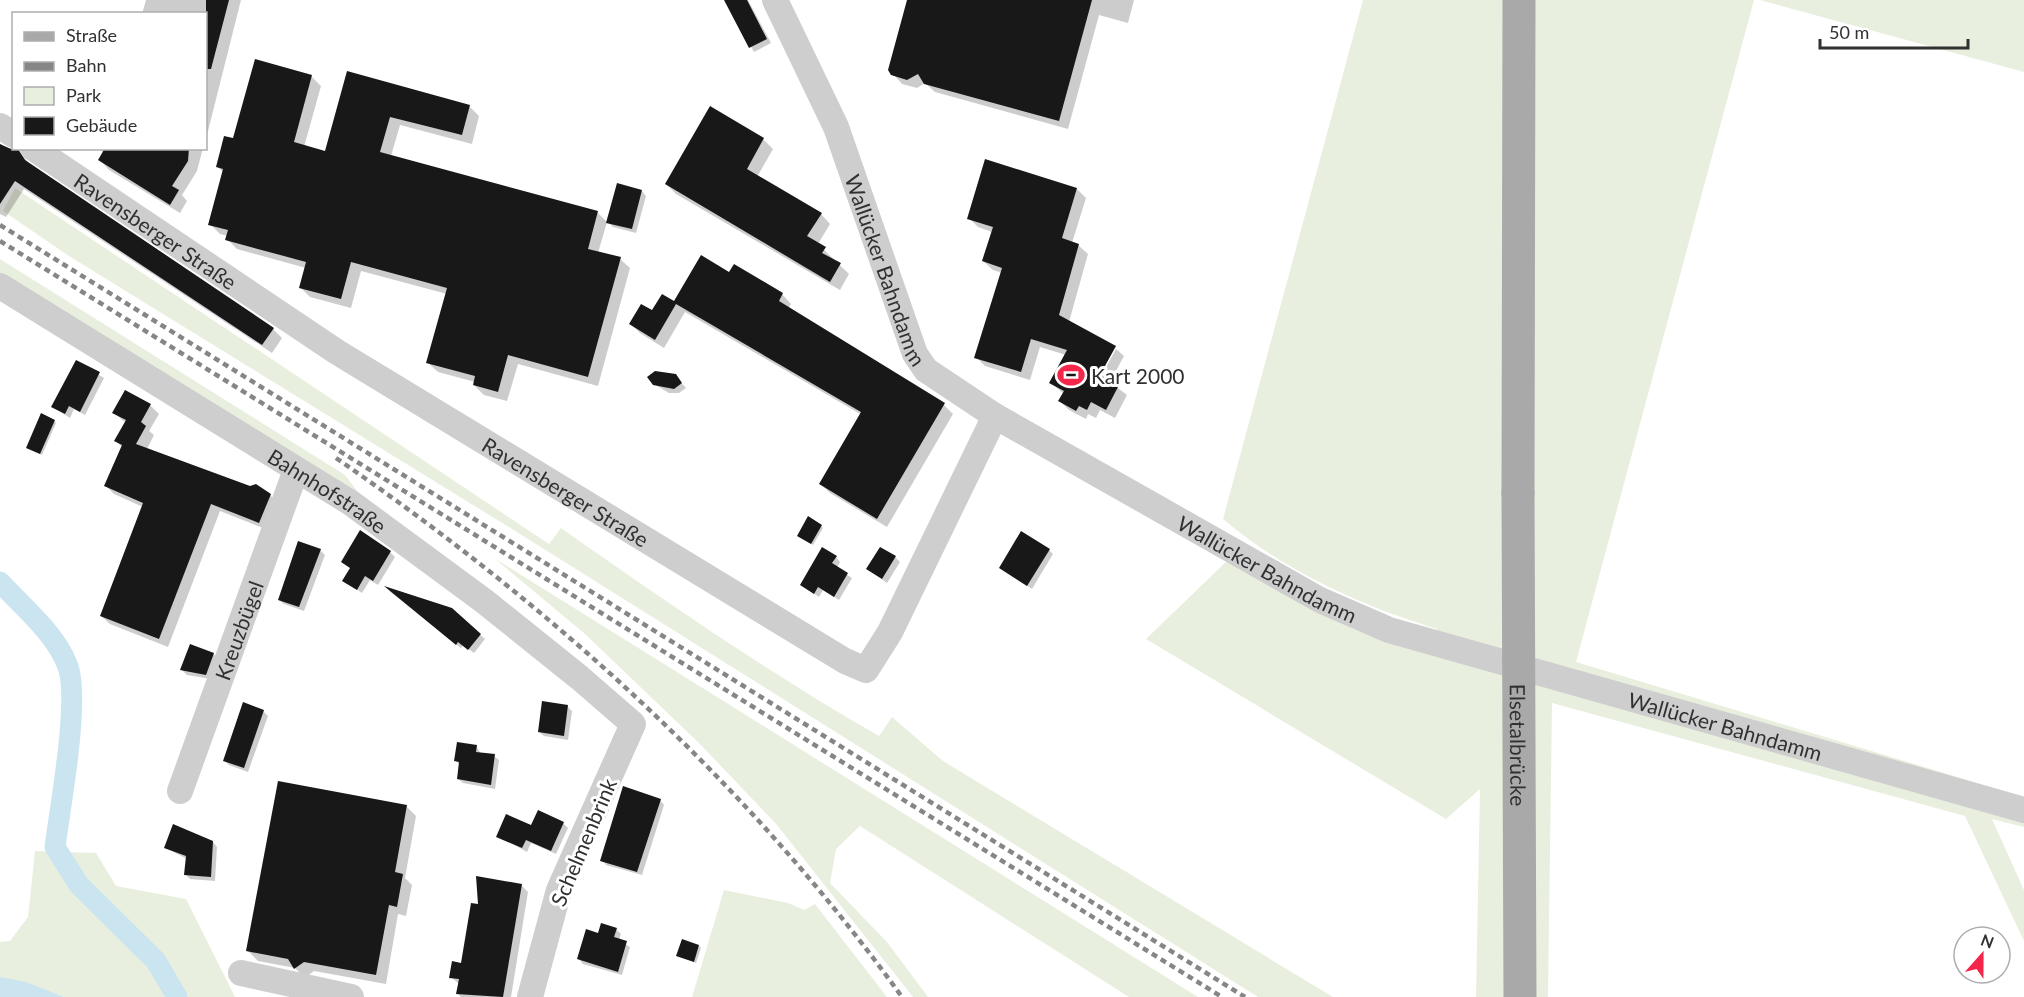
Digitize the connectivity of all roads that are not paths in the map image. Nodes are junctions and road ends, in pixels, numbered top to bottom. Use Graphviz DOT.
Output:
graph roads {
  1 [pos="775,0"];
  2 [pos="1519,0"];
  3 [pos="36,150"];
  4 [pos="0,286"];
  5 [pos="995,416"];
  6 [pos="296,470"];
  7 [pos="633,724"];
  8 [pos="180,791"];
  9 [pos="2024,810"];
  10 [pos="241,973"];
  11 [pos="351,997"];
  12 [pos="530,997"];
  13 [pos="1520,997"];
  1 -- 5 [label="street, Wallücker Bahndamm"];
  2 -- 13 [label="main road, Elsetalbrücke, bridge"];
  3 -- 5 [label="street, Ravensberger Straße"];
  4 -- 6 [label="street, Bahnhofstraße"];
  5 -- 9 [label="street, Wallücker Bahndamm"];
  6 -- 7 [label="street, Bahnhofstraße"];
  6 -- 8 [label="street, Kreuzbügel"];
  7 -- 12 [label="street, Schelmenbrink"];
  10 -- 11 [label="street"];
}
